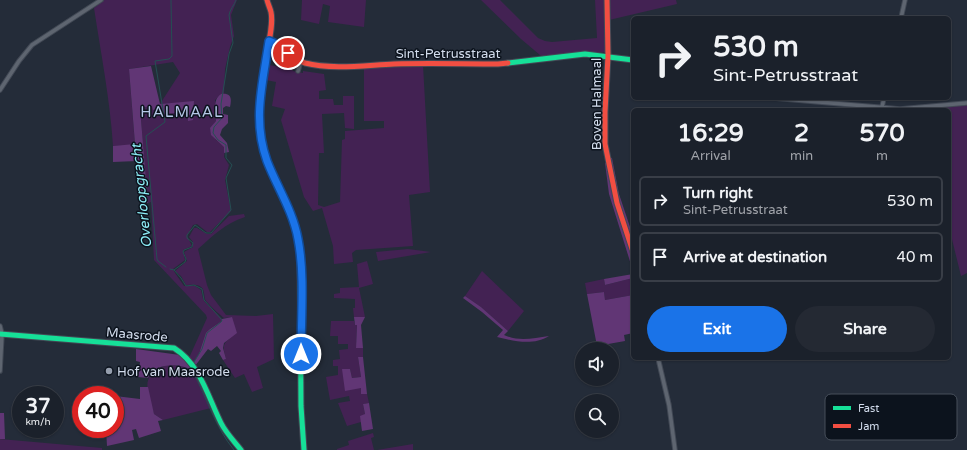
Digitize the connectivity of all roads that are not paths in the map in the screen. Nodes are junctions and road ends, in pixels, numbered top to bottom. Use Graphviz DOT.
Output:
graph roads {
  1 [pos="101,0"];
  2 [pos="267,0"];
  3 [pos="607,0"];
  4 [pos="905,0"];
  5 [pos="901,16"];
  6 [pos="269,41"];
  7 [pos="608,56"];
  8 [pos="631,60"];
  9 [pos="301,61"];
  10 [pos="298,71"];
  11 [pos="0,90"];
  12 [pos="797,100"];
  13 [pos="884,100"];
  14 [pos="967,103"];
  15 [pos="882,107"];
  16 [pos="891,108"];
  17 [pos="911,108"];
  18 [pos="631,246"];
  19 [pos="0,326"];
  20 [pos="1,334"];
  21 [pos="658,360"];
  22 [pos="0,371"];
  23 [pos="241,450"];
  24 [pos="304,450"];
  25 [pos="675,450"];
  1 -- 11 [label="street"];
  2 -- 6 [label="street"];
  3 -- 7 [label="street, Boven Halmaal"];
  4 -- 5 [label="street"];
  6 -- 9 [label="street, Sint-Petrusstraat"];
  6 -- 24 [label="street"];
  7 -- 8 [label="street, Sint-Petrusstraat"];
  7 -- 9 [label="street, Sint-Petrusstraat"];
  7 -- 18 [label="street, Boven Halmaal"];
  9 -- 10 [label="street"];
  12 -- 15 [label="street"];
  13 -- 15 [label="street"];
  14 -- 17 [label="street"];
  15 -- 16 [label="street"];
  19 -- 20 [label="street"];
  20 -- 22 [label="street"];
  20 -- 23 [label="street, Maasrode"];
  21 -- 25 [label="street"];
}
